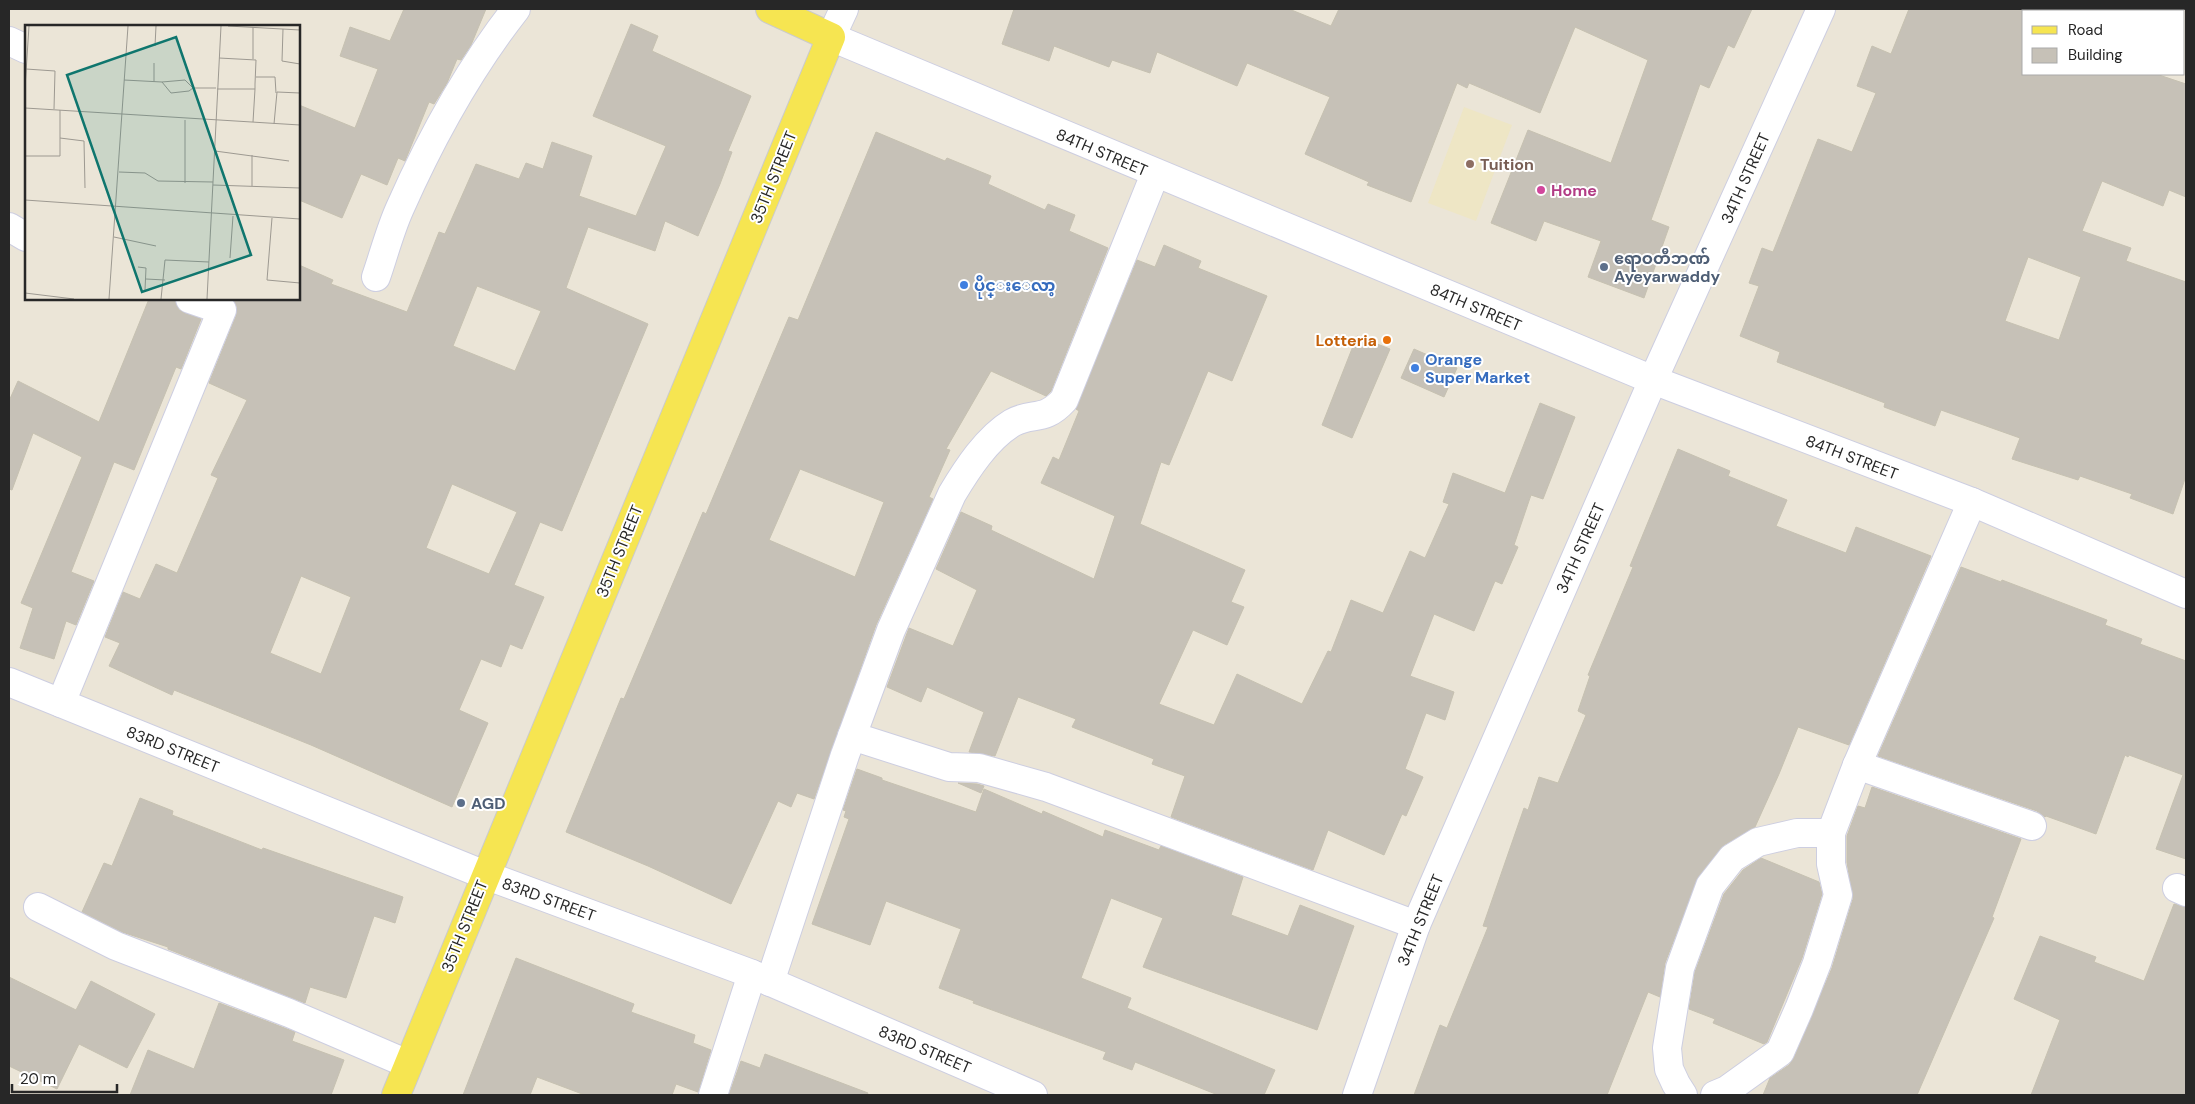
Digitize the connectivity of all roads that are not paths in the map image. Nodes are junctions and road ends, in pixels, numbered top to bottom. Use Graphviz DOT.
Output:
graph roads {
  1 [pos="516,9"];
  2 [pos="770,9"];
  3 [pos="844,9"];
  4 [pos="1821,9"];
  5 [pos="831,37"];
  6 [pos="9,41"];
  7 [pos="25,48"];
  8 [pos="1156,174"];
  9 [pos="9,227"];
  10 [pos="25,236"];
  11 [pos="376,277"];
  12 [pos="193,300"];
  13 [pos="1653,380"];
  14 [pos="1972,502"];
  15 [pos="2186,594"];
  16 [pos="9,682"];
  17 [pos="61,703"];
  18 [pos="852,736"];
  19 [pos="1857,765"];
  20 [pos="2032,826"];
  21 [pos="1831,833"];
  22 [pos="485,875"];
  23 [pos="38,907"];
  24 [pos="1416,925"];
  25 [pos="761,978"];
  26 [pos="408,1064"];
  27 [pos="396,1095"];
  28 [pos="713,1095"];
  29 [pos="1033,1095"];
  30 [pos="1357,1095"];
  31 [pos="1684,1095"];
  32 [pos="1715,1095"];
  1 -- 11 [label="street"];
  2 -- 5 [label="main road, 84TH STREET"];
  3 -- 5 [label="street, 35TH STREET"];
  4 -- 13 [label="street, 34TH STREET"];
  5 -- 8 [label="street, 84TH STREET"];
  5 -- 22 [label="main road, 35TH STREET"];
  6 -- 7 [label="street"];
  8 -- 13 [label="street, 84TH STREET"];
  8 -- 18 [label="street"];
  9 -- 10 [label="street"];
  12 -- 17 [label="street"];
  13 -- 14 [label="street, 84TH STREET"];
  13 -- 24 [label="street, 34TH STREET"];
  14 -- 15 [label="street, 84TH STREET"];
  14 -- 19 [label="street"];
  16 -- 17 [label="street, 83RD STREET"];
  17 -- 22 [label="street, 83RD STREET"];
  18 -- 24 [label="street"];
  18 -- 25 [label="street"];
  19 -- 20 [label="street"];
  19 -- 21 [label="street"];
  21 -- 31 [label="street"];
  21 -- 32 [label="street"];
  22 -- 25 [label="street, 83RD STREET"];
  22 -- 26 [label="main road, 35TH STREET"];
  23 -- 26 [label="street"];
  24 -- 30 [label="street, 34TH STREET"];
  25 -- 28 [label="street"];
  25 -- 29 [label="street, 83RD STREET"];
  26 -- 27 [label="main road, 35TH STREET"];
}
